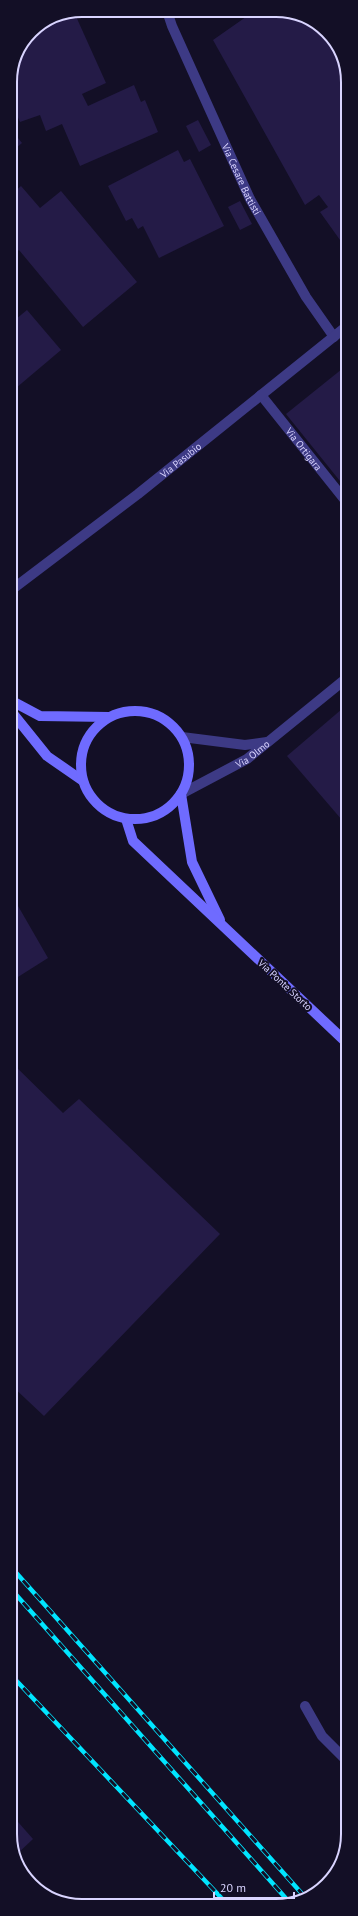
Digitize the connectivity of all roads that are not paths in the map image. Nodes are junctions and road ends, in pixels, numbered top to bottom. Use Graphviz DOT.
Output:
graph roads {
  1 [pos="169,17"];
  2 [pos="341,332"];
  3 [pos="334,337"];
  4 [pos="260,395"];
  5 [pos="341,495"];
  6 [pos="17,586"];
  7 [pos="341,683"];
  8 [pos="17,704"];
  9 [pos="109,717"];
  10 [pos="17,719"];
  11 [pos="182,737"];
  12 [pos="267,742"];
  13 [pos="83,781"];
  14 [pos="181,794"];
  15 [pos="126,819"];
  16 [pos="223,926"];
  17 [pos="341,1037"];
  18 [pos="305,1706"];
  19 [pos="341,1755"];
  1 -- 3 [label="street, Via Cesare Battisti"];
  2 -- 3 [label="street, Via Pasubio"];
  3 -- 4 [label="street, Via Pasubio"];
  4 -- 5 [label="street, Via Ortigara"];
  4 -- 6 [label="street, Via Pasubio"];
  7 -- 12 [label="street"];
  8 -- 9 [label="main road, Via Ponte Storto"];
  9 -- 11 [label="main road, Via Ponte Storto"];
  9 -- 13 [label="main road, Via Ponte Storto"];
  10 -- 13 [label="main road, Via Ponte Storto"];
  11 -- 12 [label="street, Via Olmo"];
  11 -- 14 [label="main road, Via Ponte Storto"];
  12 -- 14 [label="street, Via Olmo"];
  13 -- 15 [label="main road, Via Ponte Storto"];
  14 -- 15 [label="main road, Via Ponte Storto"];
  14 -- 16 [label="main road, Via Ponte Storto"];
  15 -- 16 [label="main road, Via Ponte Storto"];
  16 -- 17 [label="main road, Via Ponte Storto"];
  18 -- 19 [label="street"];
}
